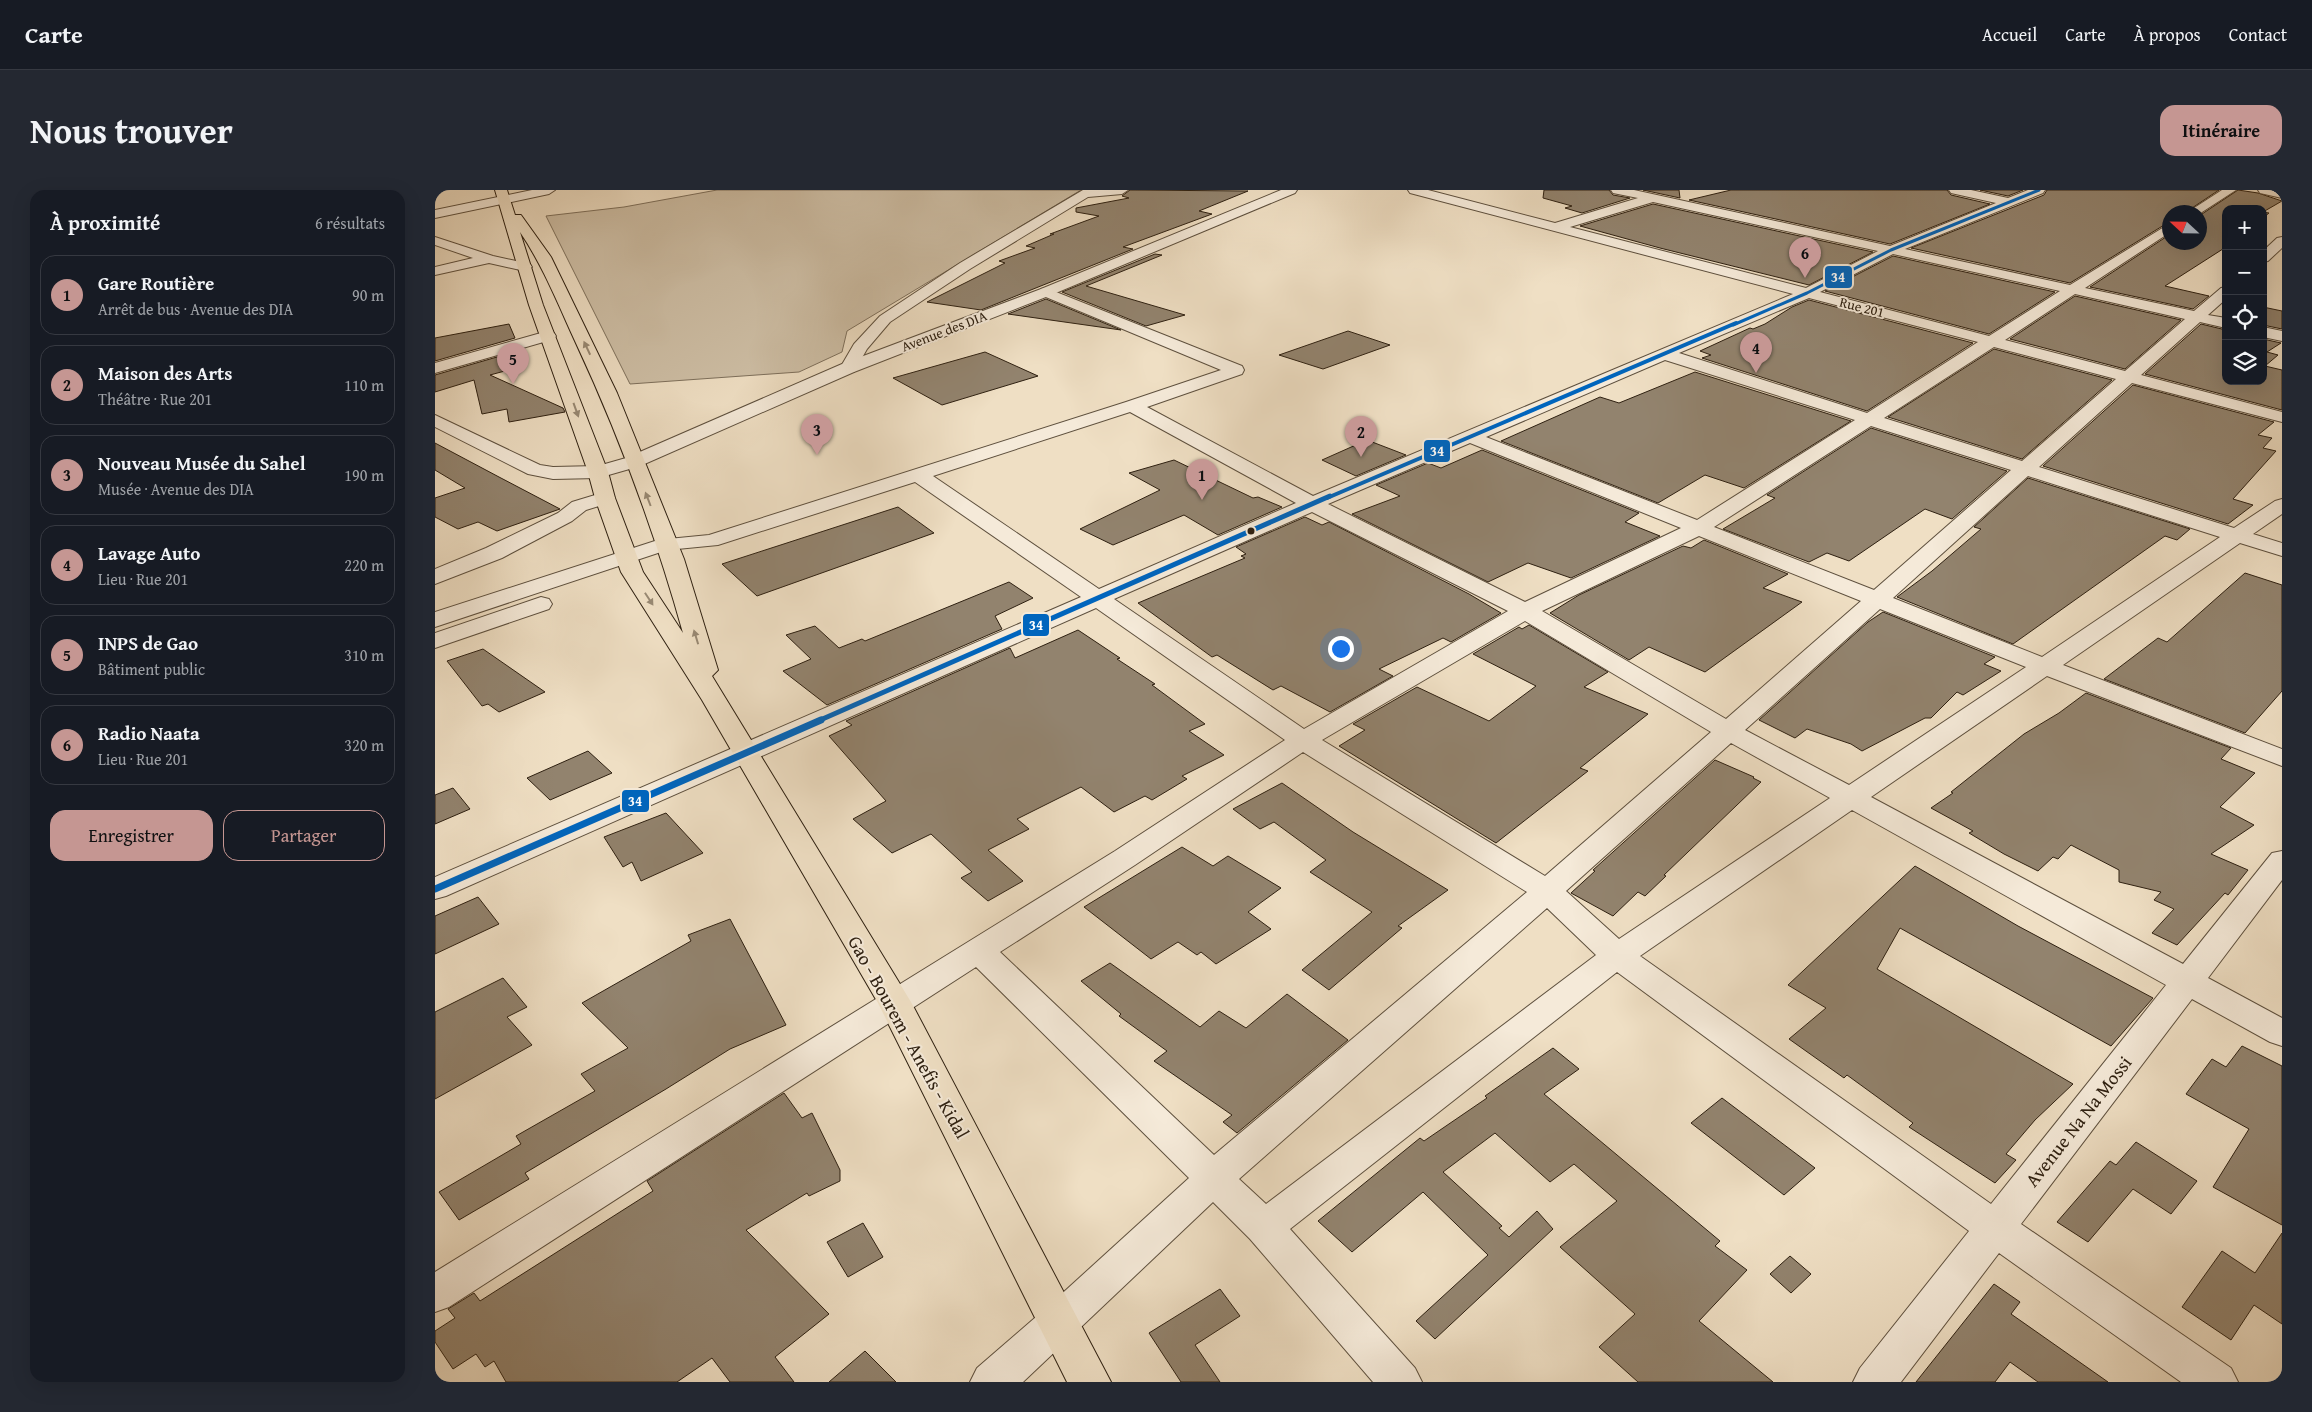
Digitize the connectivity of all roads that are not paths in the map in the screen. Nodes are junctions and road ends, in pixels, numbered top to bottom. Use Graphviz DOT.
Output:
graph roads {
  1 [pos="549,190"];
  2 [pos="1122,190"];
  3 [pos="1291,190"];
  4 [pos="1416,190"];
  5 [pos="1617,190"];
  6 [pos="1955,190"];
  7 [pos="2039,190"];
  8 [pos="2230,190"];
  9 [pos="2264,190"];
  10 [pos="1089,192"];
  11 [pos="1685,192"];
  12 [pos="2282,194"];
  13 [pos="502,195"];
  14 [pos="1653,198"];
  15 [pos="2009,202"];
  16 [pos="2206,205"];
  17 [pos="435,214"];
  18 [pos="1555,227"];
  19 [pos="2162,232"];
  20 [pos="435,241"];
  21 [pos="2281,244"];
  22 [pos="1891,250"];
  23 [pos="2267,255"];
  24 [pos="489,259"];
  25 [pos="525,267"];
  26 [pos="435,271"];
  27 [pos="2072,290"];
  28 [pos="1046,292"];
  29 [pos="1807,294"];
  30 [pos="2222,294"];
  31 [pos="2196,317"];
  32 [pos="2222,323"];
  33 [pos="2267,333"];
  34 [pos="2282,336"];
  35 [pos="1993,340"];
  36 [pos="550,342"];
  37 [pos="1664,354"];
  38 [pos="435,368"];
  39 [pos="848,368"];
  40 [pos="2130,376"];
  41 [pos="1132,406"];
  42 [pos="2282,416"];
  43 [pos="1870,419"];
  44 [pos="435,420"];
  45 [pos="1470,437"];
  46 [pos="633,462"];
  47 [pos="2026,468"];
  48 [pos="599,472"];
  49 [pos="918,475"];
  50 [pos="605,498"];
  51 [pos="1312,504"];
  52 [pos="2282,505"];
  53 [pos="1699,527"];
  54 [pos="2237,536"];
  55 [pos="2282,550"];
  56 [pos="669,552"];
  57 [pos="628,564"];
  58 [pos="435,577"];
  59 [pos="1100,598"];
  60 [pos="1878,598"];
  61 [pos="1525,611"];
  62 [pos="435,620"];
  63 [pos="435,641"];
  64 [pos="2044,666"];
  65 [pos="715,700"];
  66 [pos="1728,731"];
  67 [pos="1303,740"];
  68 [pos="746,754"];
  69 [pos="2282,758"];
  70 [pos="1852,797"];
  71 [pos="2282,860"];
  72 [pos="435,889"];
  73 [pos="1547,891"];
  74 [pos="978,950"];
  75 [pos="1617,956"];
  76 [pos="2187,982"];
  77 [pos="894,1002"];
  78 [pos="2282,1033"];
  79 [pos="1215,1177"];
  80 [pos="1264,1227"];
  81 [pos="1995,1228"];
  82 [pos="435,1294"];
  83 [pos="1059,1322"];
  84 [pos="992,1382"];
  85 [pos="1089,1382"];
  86 [pos="1400,1382"];
  87 [pos="1875,1382"];
  88 [pos="2216,1382"];
  1 -- 13 [label="street"];
  2 -- 10 [label="street"];
  3 -- 28 [label="street, Avenue des DIA"];
  4 -- 18 [label="street, Rue 201"];
  5 -- 14 [label="street"];
  6 -- 15 [label="street"];
  7 -- 15 [label="street"];
  8 -- 16 [label="street"];
  9 -- 12 [label="street"];
  10 -- 39 [label="street"];
  11 -- 14 [label="street"];
  13 -- 17 [label="street"];
  13 -- 25 [label="main road"];
  46 -- 13 [label="main road, one-way"];
  14 -- 18 [label="street"];
  14 -- 22 [label="street"];
  15 -- 22 [label="street"];
  18 -- 29 [label="street, Rue 201"];
  19 -- 27 [label="street"];
  20 -- 24 [label="street"];
  21 -- 23 [label="street"];
  22 -- 27 [label="street"];
  22 -- 29 [label="street"];
  24 -- 25 [label="street"];
  24 -- 26 [label="street"];
  25 -- 36 [label="main road"];
  27 -- 31 [label="street"];
  27 -- 35 [label="street"];
  28 -- 39 [label="street, Avenue des DIA"];
  28 -- 41 [label="street"];
  29 -- 35 [label="street, Rue 201"];
  29 -- 37 [label="street"];
  30 -- 31 [label="street"];
  31 -- 32 [label="street"];
  31 -- 40 [label="street"];
  33 -- 34 [label="street"];
  35 -- 40 [label="street, Rue 201"];
  35 -- 43 [label="street"];
  36 -- 38 [label="street"];
  36 -- 48 [label="main road, one-way"];
  37 -- 43 [label="street"];
  37 -- 45 [label="street"];
  39 -- 46 [label="street, Avenue des DIA"];
  40 -- 42 [label="street, Rue 201"];
  40 -- 47 [label="street"];
  41 -- 49 [label="street"];
  41 -- 51 [label="street"];
  43 -- 47 [label="street"];
  43 -- 53 [label="street"];
  44 -- 48 [label="street, Avenue des DIA"];
  45 -- 51 [label="street"];
  45 -- 53 [label="street"];
  46 -- 48 [label="street, Avenue des DIA"];
  56 -- 46 [label="main road, one-way"];
  47 -- 54 [label="street"];
  47 -- 60 [label="street"];
  48 -- 50 [label="main road"];
  49 -- 56 [label="street"];
  49 -- 59 [label="street"];
  50 -- 57 [label="main road"];
  50 -- 58 [label="street"];
  51 -- 59 [label="street"];
  51 -- 61 [label="street"];
  52 -- 54 [label="street"];
  53 -- 60 [label="street"];
  53 -- 61 [label="street"];
  54 -- 55 [label="street"];
  54 -- 64 [label="street"];
  56 -- 57 [label="street"];
  65 -- 56 [label="main road, one-way"];
  57 -- 62 [label="street"];
  57 -- 63 [label="street"];
  57 -- 65 [label="main road, one-way"];
  59 -- 67 [label="street"];
  59 -- 68 [label="street"];
  60 -- 64 [label="street"];
  60 -- 66 [label="street"];
  61 -- 66 [label="street"];
  61 -- 67 [label="street"];
  64 -- 69 [label="street"];
  64 -- 70 [label="street"];
  65 -- 68 [label="main road, Gao - Bourem - Anefis - Kidal"];
  66 -- 70 [label="street"];
  66 -- 73 [label="street"];
  67 -- 73 [label="street"];
  67 -- 74 [label="street"];
  68 -- 72 [label="street"];
  68 -- 77 [label="main road, Gao - Bourem - Anefis - Kidal"];
  70 -- 75 [label="street"];
  70 -- 76 [label="street"];
  71 -- 76 [label="street, Avenue Na Na Mossi"];
  73 -- 75 [label="street"];
  73 -- 79 [label="street"];
  74 -- 77 [label="street"];
  74 -- 79 [label="street"];
  75 -- 80 [label="street"];
  75 -- 81 [label="street"];
  76 -- 78 [label="street"];
  76 -- 81 [label="street, Avenue Na Na Mossi"];
  77 -- 82 [label="street"];
  77 -- 83 [label="main road, Gao - Bourem - Anefis - Kidal"];
  79 -- 80 [label="street"];
  79 -- 83 [label="street"];
  80 -- 86 [label="street"];
  81 -- 87 [label="street, Avenue Na Na Mossi"];
  81 -- 88 [label="street"];
  83 -- 84 [label="street"];
  83 -- 85 [label="main road, Gao - Bourem - Anefis - Kidal"];
}
